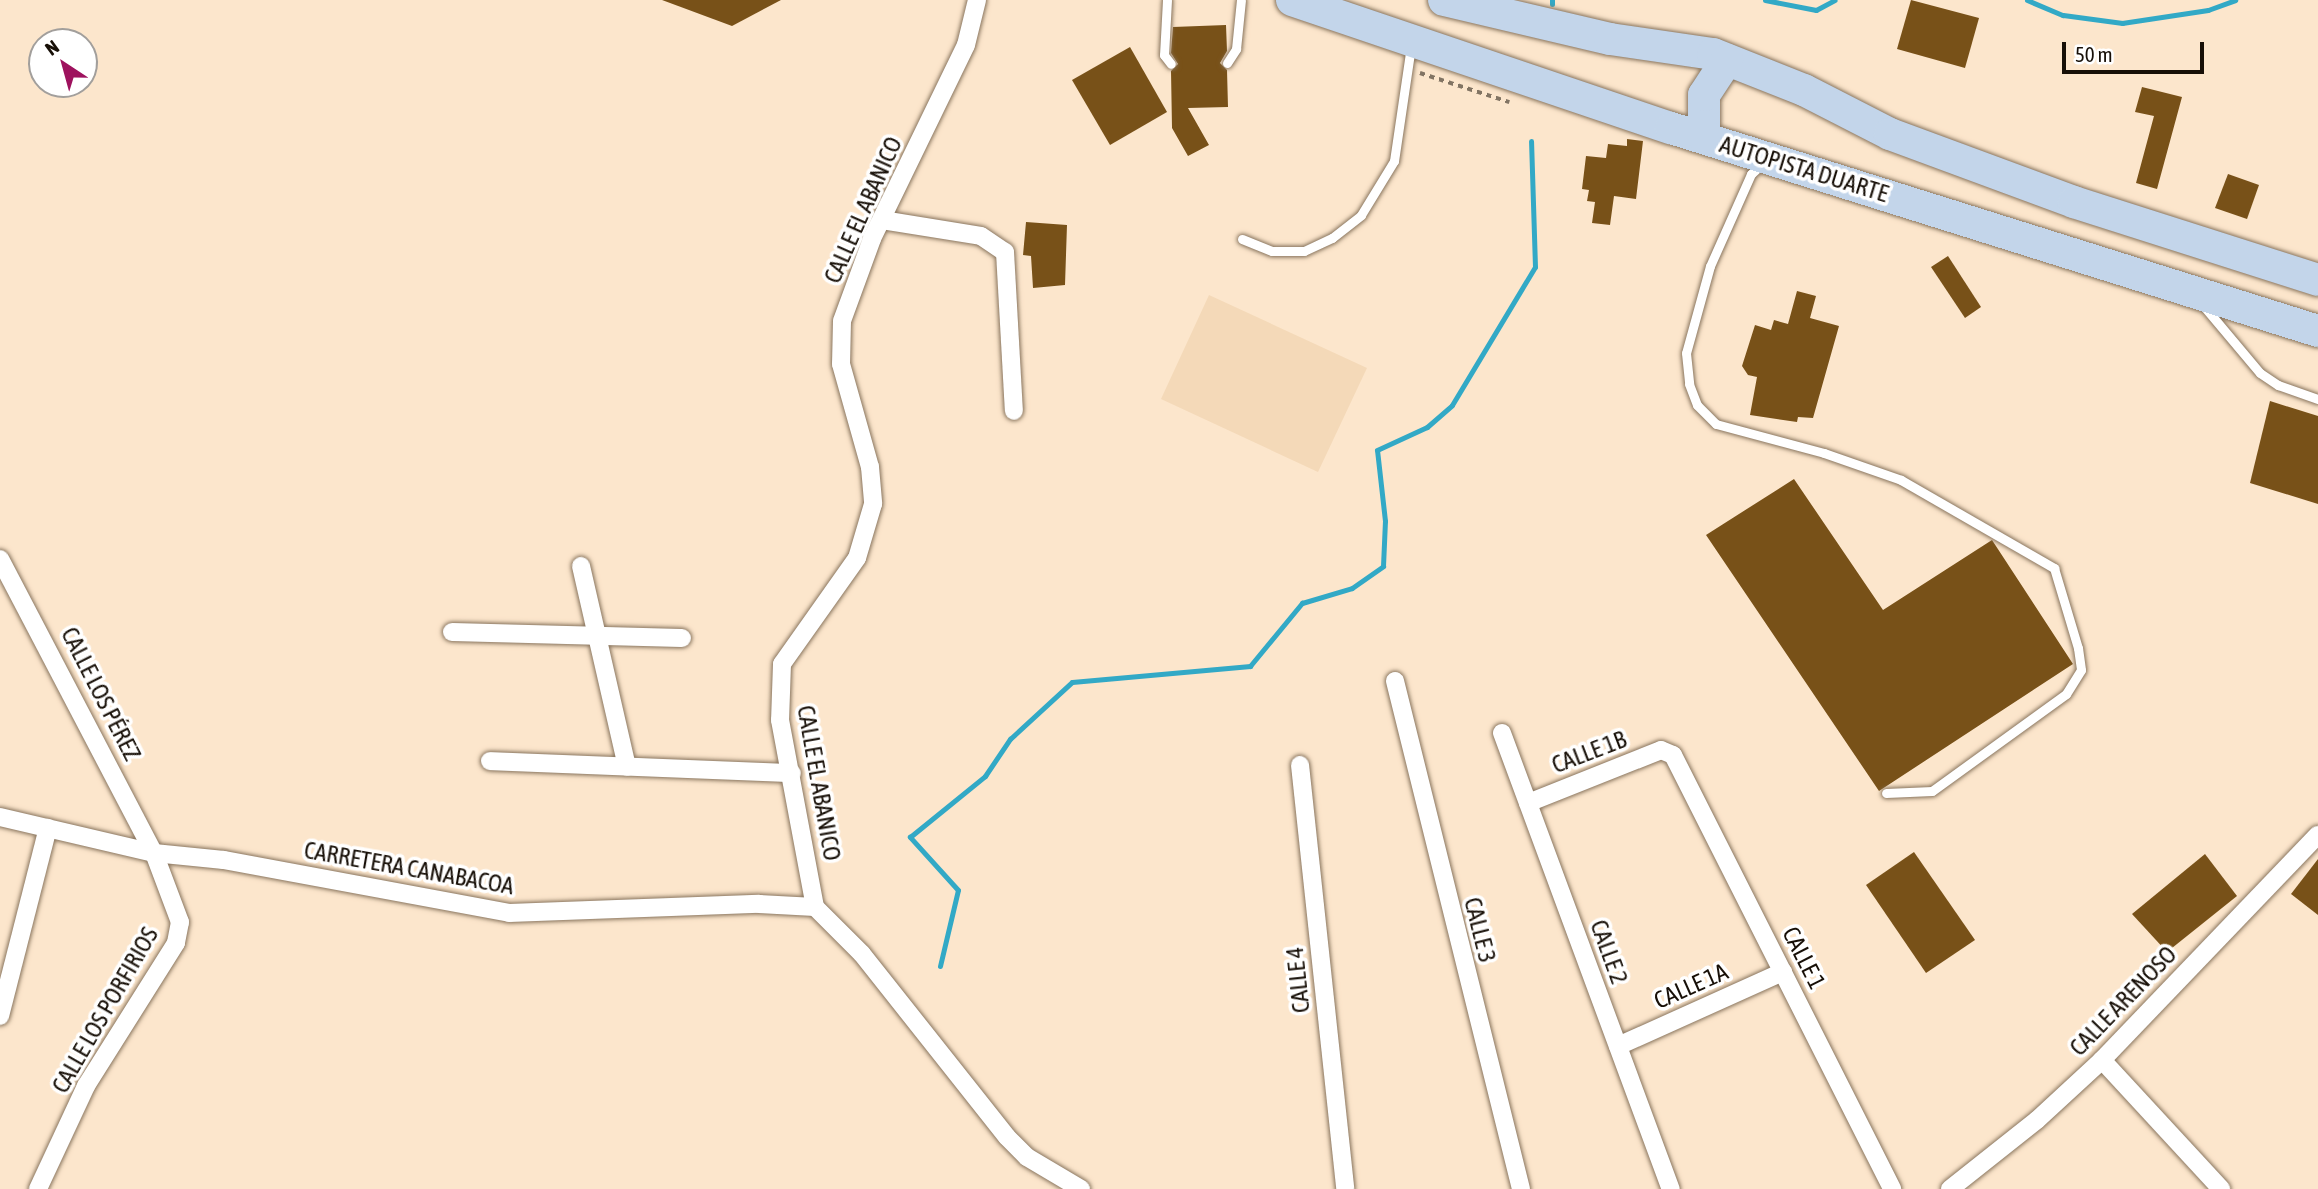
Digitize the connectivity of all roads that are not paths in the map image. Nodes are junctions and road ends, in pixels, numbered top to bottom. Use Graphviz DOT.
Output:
graph roads {
  1 [pos="977,0"];
  2 [pos="1167,0"];
  3 [pos="1241,0"];
  4 [pos="1292,0"];
  5 [pos="1444,0"];
  6 [pos="1412,38"];
  7 [pos="1714,56"];
  8 [pos="1227,63"];
  9 [pos="1171,64"];
  10 [pos="1671,128"];
  11 [pos="1704,138"];
  12 [pos="1769,159"];
  13 [pos="882,220"];
  14 [pos="1242,239"];
  15 [pos="2318,280"];
  16 [pos="2190,289"];
  17 [pos="2318,331"];
  18 [pos="2318,399"];
  19 [pos="1014,411"];
  20 [pos="0,559"];
  21 [pos="581,566"];
  22 [pos="452,632"];
  23 [pos="597,636"];
  24 [pos="682,638"];
  25 [pos="1395,681"];
  26 [pos="1502,733"];
  27 [pos="1668,751"];
  28 [pos="490,761"];
  29 [pos="1300,765"];
  30 [pos="627,767"];
  31 [pos="792,773"];
  32 [pos="1886,793"];
  33 [pos="1528,803"];
  34 [pos="0,817"];
  35 [pos="48,828"];
  36 [pos="2318,835"];
  37 [pos="154,853"];
  38 [pos="815,908"];
  39 [pos="1783,972"];
  40 [pos="0,1016"];
  41 [pos="1618,1046"];
  42 [pos="2102,1060"];
  43 [pos="38,1189"];
  44 [pos="1081,1189"];
  45 [pos="1345,1189"];
  46 [pos="1521,1189"];
  47 [pos="1671,1189"];
  48 [pos="1892,1189"];
  49 [pos="1950,1189"];
  50 [pos="2221,1189"];
  1 -- 13 [label="street, CALLE EL ABANICO"];
  2 -- 9 [label="lane"];
  3 -- 8 [label="lane"];
  4 -- 6 [label="highway, AUTOPISTA DUARTE"];
  5 -- 7 [label="highway"];
  6 -- 10 [label="highway, AUTOPISTA DUARTE"];
  6 -- 14 [label="lane"];
  7 -- 10 [label="highway"];
  7 -- 11 [label="highway"];
  7 -- 15 [label="highway"];
  10 -- 11 [label="highway, AUTOPISTA DUARTE"];
  11 -- 12 [label="highway, AUTOPISTA DUARTE"];
  12 -- 16 [label="highway, AUTOPISTA DUARTE"];
  12 -- 32 [label="lane"];
  13 -- 19 [label="street"];
  13 -- 31 [label="street, CALLE EL ABANICO"];
  16 -- 17 [label="highway, AUTOPISTA DUARTE"];
  16 -- 18 [label="lane"];
  20 -- 37 [label="street, CALLE LOS PÉREZ"];
  21 -- 23 [label="street"];
  22 -- 23 [label="street"];
  23 -- 24 [label="street"];
  23 -- 30 [label="street"];
  25 -- 46 [label="street, CALLE 3"];
  26 -- 33 [label="street, CALLE 2"];
  27 -- 33 [label="street, CALLE 1B"];
  27 -- 39 [label="street, CALLE 1"];
  28 -- 30 [label="street"];
  29 -- 45 [label="street, CALLE 4"];
  30 -- 31 [label="street"];
  31 -- 38 [label="street, CALLE EL ABANICO"];
  33 -- 41 [label="street, CALLE 2"];
  34 -- 35 [label="street, CARRETERA CANABACOA"];
  35 -- 37 [label="street, CARRETERA CANABACOA"];
  35 -- 40 [label="street"];
  36 -- 42 [label="street, CALLE ARENOSO"];
  37 -- 38 [label="street, CARRETERA CANABACOA"];
  37 -- 43 [label="street, CALLE LOS PORFIRIOS"];
  38 -- 44 [label="street"];
  39 -- 41 [label="street, CALLE 1A"];
  39 -- 48 [label="street, CALLE 1"];
  41 -- 47 [label="street, CALLE 2"];
  42 -- 49 [label="street, CALLE ARENOSO"];
  42 -- 50 [label="street"];
}
